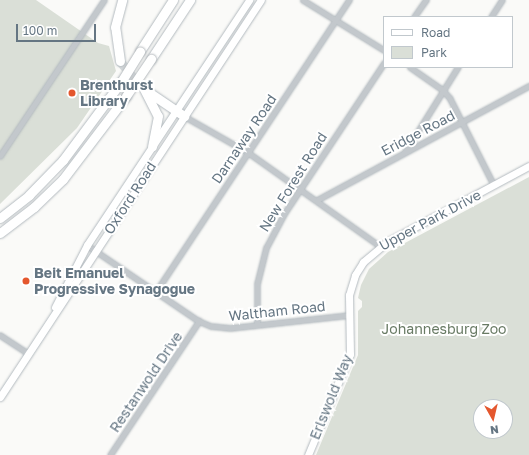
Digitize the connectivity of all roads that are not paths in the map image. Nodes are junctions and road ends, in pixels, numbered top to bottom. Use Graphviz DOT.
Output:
graph roads {
  1 [pos="104,0"];
  2 [pos="122,0"];
  3 [pos="173,0"];
  4 [pos="190,0"];
  5 [pos="249,0"];
  6 [pos="261,0"];
  7 [pos="303,0"];
  8 [pos="349,0"];
  9 [pos="426,0"];
  10 [pos="502,0"];
  11 [pos="415,16"];
  12 [pos="492,16"];
  13 [pos="335,21"];
  14 [pos="383,49"];
  15 [pos="120,61"];
  16 [pos="383,64"];
  17 [pos="411,68"];
  18 [pos="457,68"];
  19 [pos="529,86"];
  20 [pos="443,90"];
  21 [pos="180,113"];
  22 [pos="463,122"];
  23 [pos="152,146"];
  24 [pos="248,153"];
  25 [pos="404,153"];
  26 [pos="0,156"];
  27 [pos="529,166"];
  28 [pos="494,185"];
  29 [pos="300,189"];
  30 [pos="317,200"];
  31 [pos="0,218"];
  32 [pos="0,232"];
  33 [pos="87,245"];
  34 [pos="380,246"];
  35 [pos="96,251"];
  36 [pos="157,290"];
  37 [pos="349,315"];
  38 [pos="200,321"];
  39 [pos="257,326"];
  40 [pos="0,335"];
  41 [pos="27,353"];
  42 [pos="0,390"];
  43 [pos="0,397"];
  44 [pos="110,455"];
  45 [pos="308,455"];
  1 -- 26 [label="street"];
  2 -- 15 [label="highway"];
  3 -- 31 [label="highway, bridge"];
  4 -- 32 [label="highway, bridge"];
  5 -- 21 [label="main road, Oxford Road"];
  6 -- 21 [label="main road, Oxford Road"];
  7 -- 13 [label="street"];
  8 -- 13 [label="street, Darnaway Road"];
  9 -- 11 [label="street"];
  10 -- 12 [label="street"];
  13 -- 14 [label="street"];
  13 -- 24 [label="street, Darnaway Road"];
  16 -- 29 [label="street, New Forest Road"];
  17 -- 20 [label="street"];
  18 -- 20 [label="street"];
  19 -- 22 [label="street, Eridge Road"];
  20 -- 22 [label="street"];
  20 -- 25 [label="street"];
  21 -- 23 [label="main road, Oxford Road"];
  21 -- 23 [label="highway"];
  21 -- 24 [label="street"];
  21 -- 35 [label="main road, Oxford Road"];
  22 -- 25 [label="street, Eridge Road"];
  22 -- 28 [label="street"];
  23 -- 33 [label="main road, Oxford Road"];
  24 -- 29 [label="street"];
  24 -- 36 [label="street, Darnaway Road"];
  25 -- 30 [label="street, Eridge Road"];
  27 -- 28 [label="main road, Upper Park Drive"];
  28 -- 34 [label="main road, Upper Park Drive"];
  29 -- 30 [label="street"];
  29 -- 39 [label="street, New Forest Road"];
  30 -- 34 [label="street"];
  33 -- 35 [label="street, Waltham Road"];
  33 -- 41 [label="main road, Oxford Road"];
  34 -- 37 [label="main road, Upper Park Drive"];
  35 -- 36 [label="street, Waltham Road"];
  35 -- 41 [label="main road, Oxford Road"];
  36 -- 38 [label="street, Waltham Road"];
  37 -- 39 [label="street, Waltham Road"];
  37 -- 45 [label="main road, Erlswold Way"];
  38 -- 39 [label="street, Waltham Road"];
  38 -- 44 [label="street, Restanwold Drive"];
  40 -- 41 [label="street"];
  41 -- 42 [label="main road, Oxford Road"];
  41 -- 43 [label="main road, Oxford Road"];
}
